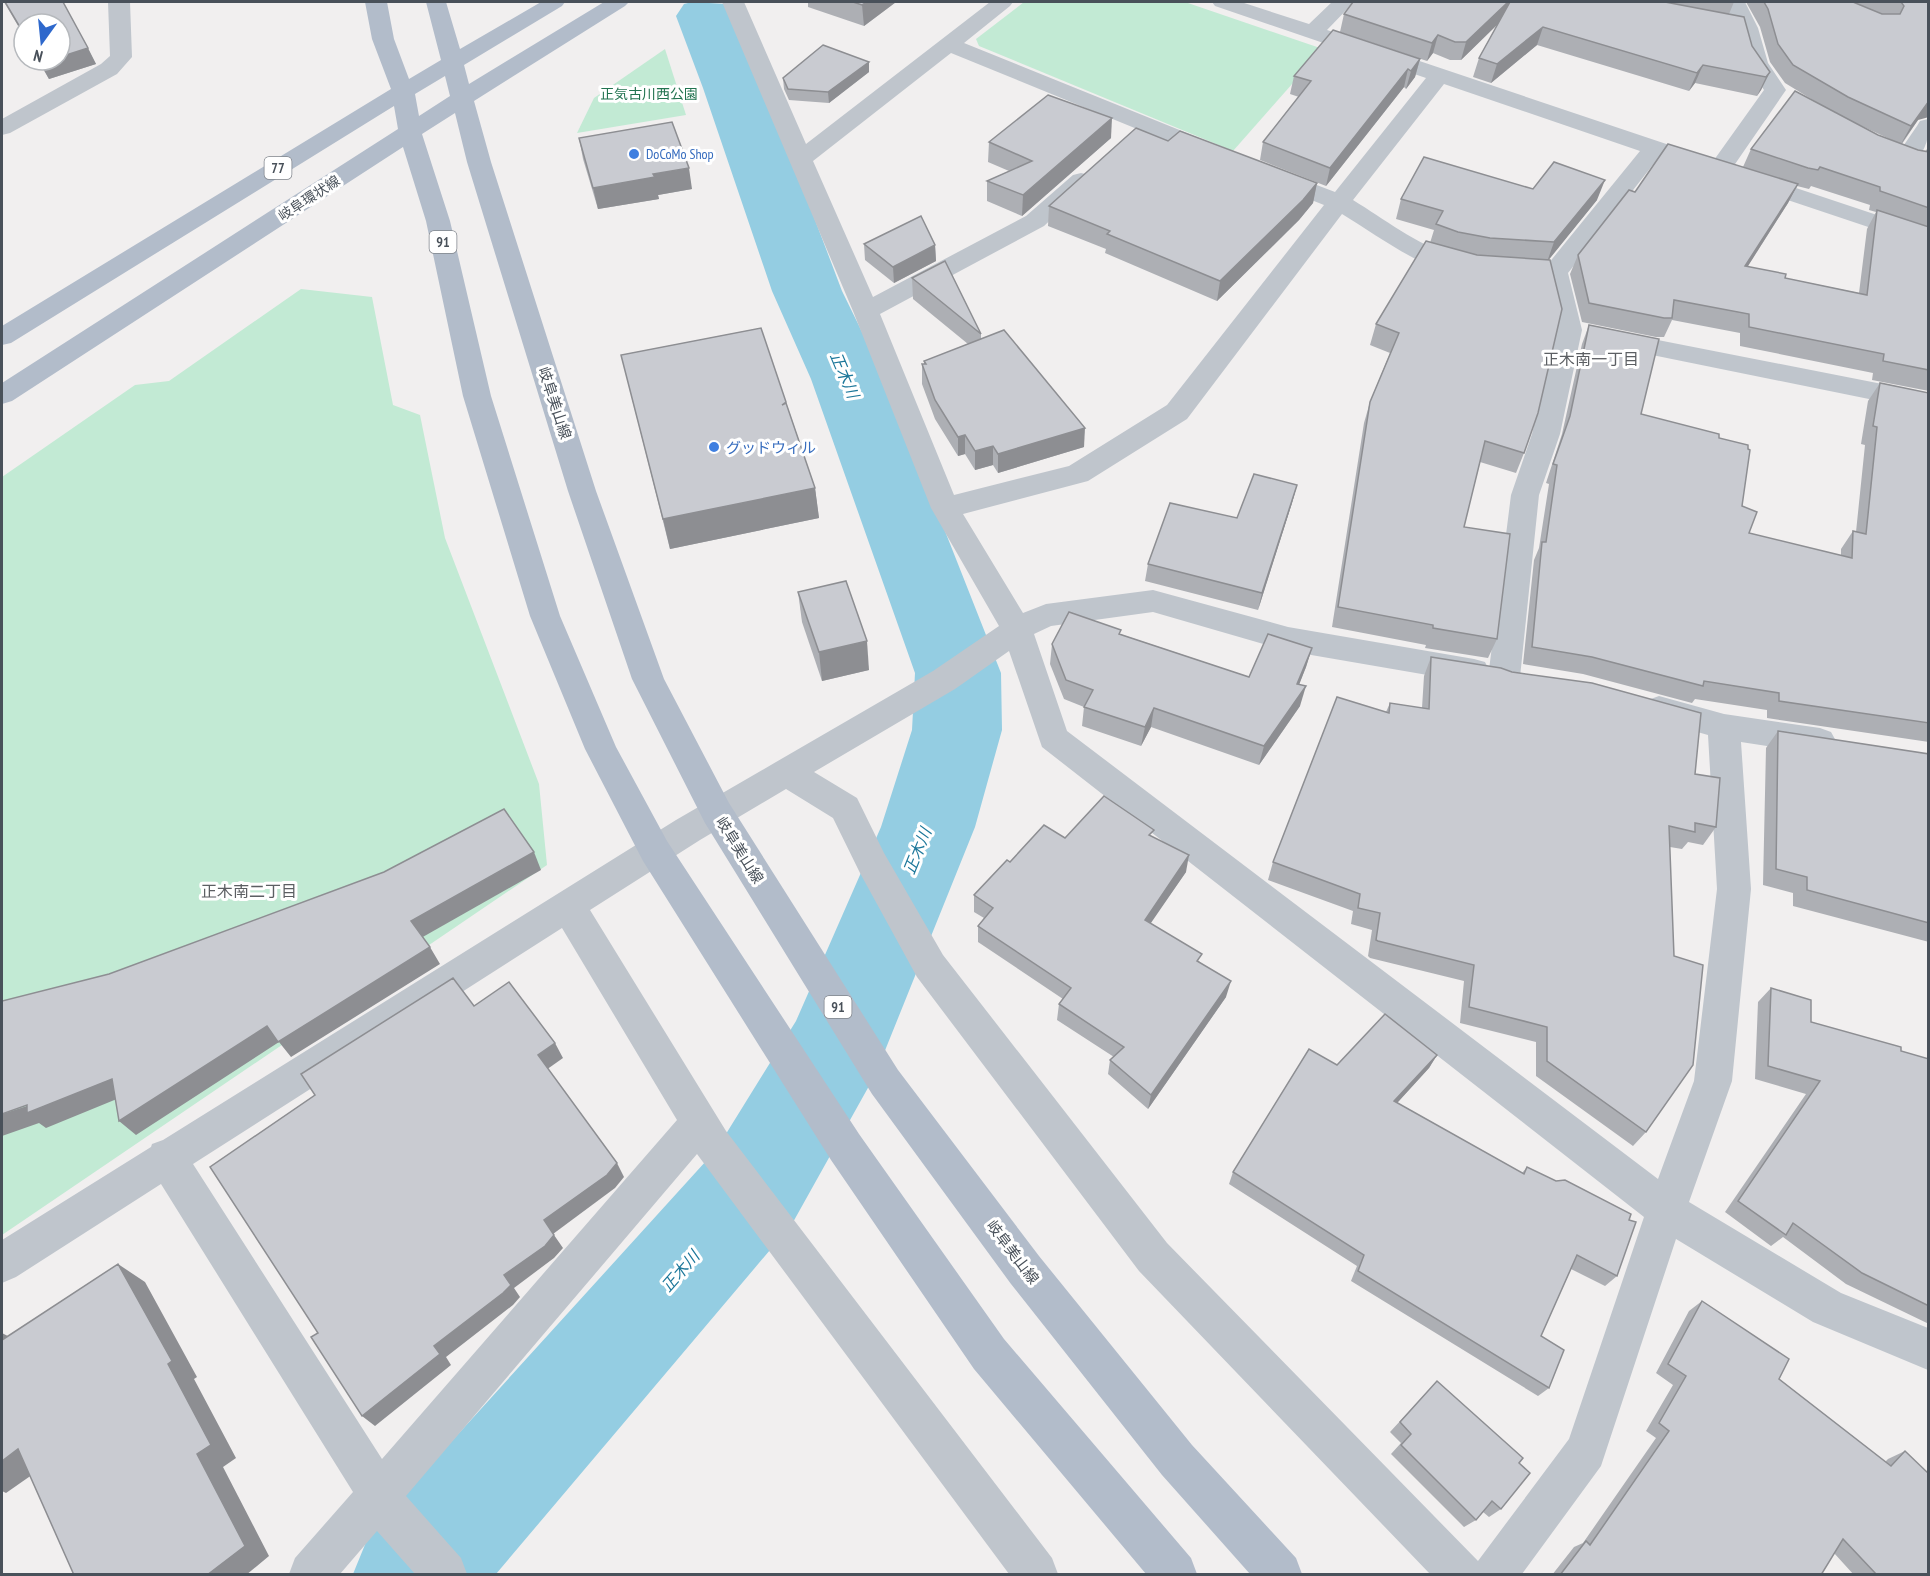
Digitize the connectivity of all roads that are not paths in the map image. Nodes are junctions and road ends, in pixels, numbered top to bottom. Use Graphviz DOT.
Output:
graph roads {
  1 [pos="119,2"];
  2 [pos="376,2"];
  3 [pos="436,2"];
  4 [pos="555,2"];
  5 [pos="618,2"];
  6 [pos="733,2"];
  7 [pos="1003,2"];
  8 [pos="1222,2"];
  9 [pos="1344,2"];
  10 [pos="1735,2"];
  11 [pos="1724,25"];
  12 [pos="1747,28"];
  13 [pos="1313,32"];
  14 [pos="948,44"];
  15 [pos="453,61"];
  16 [pos="1440,75"];
  17 [pos="403,90"];
  18 [pos="461,99"];
  19 [pos="1929,126"];
  20 [pos="2,128"];
  21 [pos="410,133"];
  22 [pos="1654,148"];
  23 [pos="1907,158"];
  24 [pos="801,159"];
  25 [pos="1101,162"];
  26 [pos="1720,169"];
  27 [pos="1339,202"];
  28 [pos="1929,240"];
  29 [pos="1556,272"];
  30 [pos="866,311"];
  31 [pos="1569,330"];
  32 [pos="2,337"];
  33 [pos="2,395"];
  34 [pos="1929,402"];
  35 [pos="945,508"];
  36 [pos="1017,629"];
  37 [pos="1504,677"];
  38 [pos="1538,681"];
  39 [pos="1637,703"];
  40 [pos="1724,727"];
  41 [pos="1849,746"];
  42 [pos="788,772"];
  43 [pos="717,813"];
  44 [pos="655,851"];
  45 [pos="568,906"];
  46 [pos="706,1133"];
  47 [pos="166,1157"];
  48 [pos="1666,1210"];
  49 [pos="2,1263"];
  50 [pos="1929,1349"];
  51 [pos="387,1507"];
  52 [pos="311,1575"];
  53 [pos="445,1575"];
  54 [pos="1036,1575"];
  55 [pos="1174,1575"];
  56 [pos="1280,1575"];
  57 [pos="1461,1575"];
  58 [pos="1496,1575"];
  1 -- 20 [label="street"];
  2 -- 17 [label="main road, 91"];
  3 -- 15 [label="main road, 岐阜美山線 / 91"];
  4 -- 15 [label="main road, 77"];
  5 -- 18 [label="main road, 岐阜環状線"];
  6 -- 24 [label="street"];
  7 -- 14 [label="street"];
  8 -- 13 [label="street"];
  9 -- 13 [label="street"];
  10 -- 12 [label="street"];
  11 -- 12 [label="street"];
  12 -- 26 [label="street"];
  13 -- 16 [label="street"];
  14 -- 24 [label="street"];
  14 -- 27 [label="street"];
  15 -- 17 [label="main road, 77"];
  15 -- 18 [label="main road, 岐阜美山線 / 91"];
  16 -- 22 [label="street"];
  16 -- 27 [label="street"];
  17 -- 21 [label="main road, 91"];
  17 -- 32 [label="main road, 77"];
  18 -- 21 [label="main road, 岐阜環状線"];
  18 -- 43 [label="main road, 岐阜美山線 / 91"];
  19 -- 23 [label="street"];
  21 -- 33 [label="main road, 岐阜環状線"];
  21 -- 44 [label="main road, 91"];
  22 -- 26 [label="street"];
  22 -- 29 [label="street"];
  24 -- 30 [label="street"];
  25 -- 30 [label="street"];
  26 -- 28 [label="street"];
  27 -- 29 [label="street"];
  27 -- 35 [label="street"];
  29 -- 31 [label="street"];
  30 -- 35 [label="street"];
  31 -- 34 [label="street"];
  31 -- 37 [label="street"];
  35 -- 36 [label="street"];
  36 -- 37 [label="street"];
  36 -- 42 [label="street"];
  36 -- 48 [label="street"];
  37 -- 38 [label="street"];
  39 -- 40 [label="street"];
  40 -- 41 [label="street"];
  40 -- 48 [label="street"];
  42 -- 43 [label="street"];
  42 -- 57 [label="street"];
  43 -- 44 [label="street"];
  43 -- 56 [label="main road, 岐阜美山線 / 91"];
  44 -- 45 [label="street"];
  44 -- 55 [label="main road, 91"];
  45 -- 46 [label="street"];
  45 -- 47 [label="street"];
  46 -- 51 [label="street"];
  46 -- 54 [label="street"];
  47 -- 49 [label="street"];
  47 -- 51 [label="street"];
  48 -- 50 [label="street"];
  48 -- 58 [label="street"];
  51 -- 52 [label="street"];
  51 -- 53 [label="street"];
}
